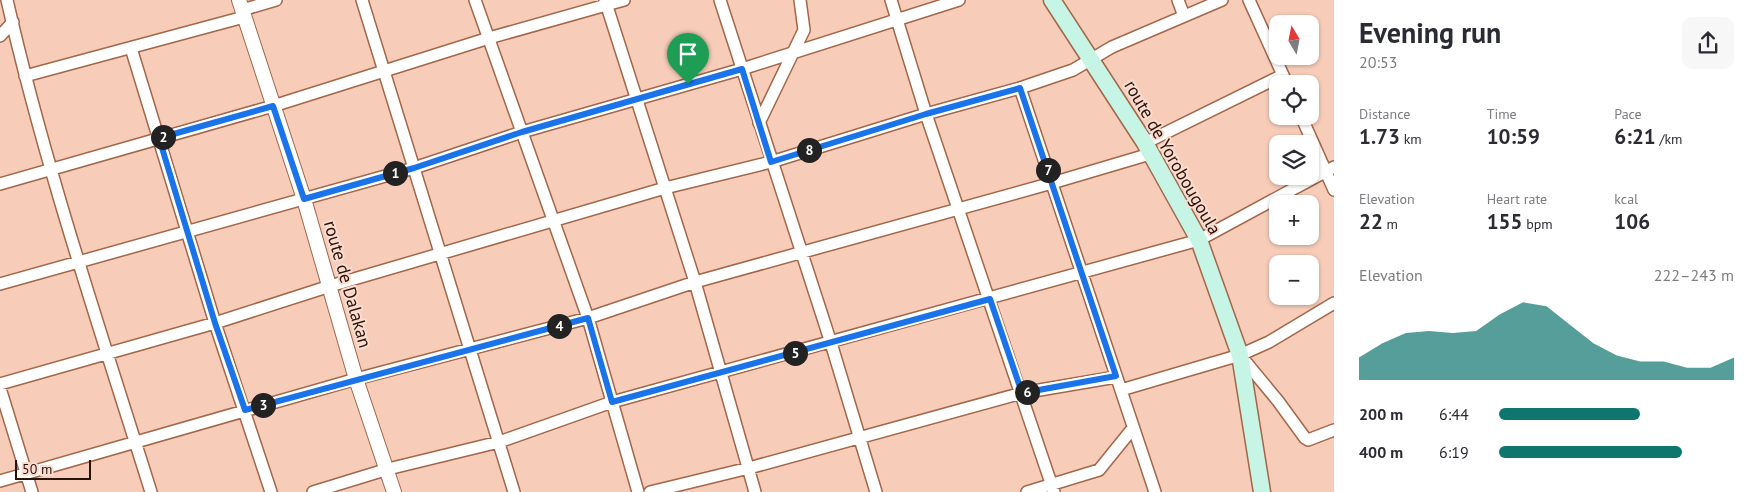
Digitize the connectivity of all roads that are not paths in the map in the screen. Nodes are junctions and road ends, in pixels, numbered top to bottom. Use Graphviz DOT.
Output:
graph roads {
  1 [pos="8,0"];
  2 [pos="276,0"];
  3 [pos="362,0"];
  4 [pos="475,0"];
  5 [pos="624,0"];
  6 [pos="720,0"];
  7 [pos="800,0"];
  8 [pos="891,0"];
  9 [pos="959,0"];
  10 [pos="1052,0"];
  11 [pos="1178,0"];
  12 [pos="1222,0"];
  13 [pos="1249,0"];
  14 [pos="606,3"];
  15 [pos="242,9"];
  16 [pos="1184,16"];
  17 [pos="897,19"];
  18 [pos="12,22"];
  19 [pos="0,36"];
  20 [pos="489,38"];
  21 [pos="131,48"];
  22 [pos="795,52"];
  23 [pos="1092,60"];
  24 [pos="742,69"];
  25 [pos="382,71"];
  26 [pos="1283,75"];
  27 [pos="25,76"];
  28 [pos="1020,88"];
  29 [pos="1269,88"];
  30 [pos="635,99"];
  31 [pos="273,106"];
  32 [pos="926,114"];
  33 [pos="759,123"];
  34 [pos="1306,125"];
  35 [pos="522,132"];
  36 [pos="159,138"];
  37 [pos="1147,148"];
  38 [pos="771,162"];
  39 [pos="414,168"];
  40 [pos="50,169"];
  41 [pos="1330,169"];
  42 [pos="1052,183"];
  43 [pos="0,184"];
  44 [pos="665,188"];
  45 [pos="1334,190"];
  46 [pos="304,199"];
  47 [pos="960,208"];
  48 [pos="552,221"];
  49 [pos="189,232"];
  50 [pos="1200,240"];
  51 [pos="801,252"];
  52 [pos="441,254"];
  53 [pos="80,263"];
  54 [pos="1082,272"];
  55 [pos="695,282"];
  56 [pos="0,284"];
  57 [pos="330,286"];
  58 [pos="990,299"];
  59 [pos="1334,303"];
  60 [pos="588,318"];
  61 [pos="215,323"];
  62 [pos="831,343"];
  63 [pos="470,350"];
  64 [pos="106,353"];
  65 [pos="1240,355"];
  66 [pos="722,372"];
  67 [pos="1116,376"];
  68 [pos="356,379"];
  69 [pos="0,384"];
  70 [pos="0,388"];
  71 [pos="1120,390"];
  72 [pos="1022,393"];
  73 [pos="612,402"];
  74 [pos="245,410"];
  75 [pos="1133,428"];
  76 [pos="1334,430"];
  77 [pos="859,438"];
  78 [pos="135,442"];
  79 [pos="499,442"];
  80 [pos="748,468"];
  81 [pos="388,469"];
  82 [pos="26,474"];
  83 [pos="0,482"];
  84 [pos="1053,489"];
  85 [pos="32,492"];
  86 [pos="151,492"];
  87 [pos="271,492"];
  88 [pos="313,492"];
  89 [pos="394,492"];
  90 [pos="514,492"];
  91 [pos="638,492"];
  92 [pos="650,492"];
  93 [pos="755,492"];
  94 [pos="876,492"];
  95 [pos="1027,492"];
  96 [pos="1155,492"];
  97 [pos="1262,492"];
  1 -- 18 [label="street"];
  2 -- 15 [label="street"];
  3 -- 25 [label="street"];
  4 -- 20 [label="street"];
  5 -- 14 [label="street"];
  6 -- 24 [label="street"];
  7 -- 22 [label="street"];
  8 -- 17 [label="street"];
  9 -- 17 [label="street"];
  10 -- 23 [label="main road, route de Yorobougoula"];
  11 -- 16 [label="street"];
  12 -- 16 [label="street"];
  13 -- 26 [label="street"];
  14 -- 20 [label="street"];
  14 -- 30 [label="street"];
  15 -- 21 [label="street"];
  15 -- 31 [label="street, route de Dalakan"];
  16 -- 23 [label="street"];
  17 -- 22 [label="street"];
  17 -- 32 [label="street"];
  18 -- 19 [label="street"];
  18 -- 27 [label="street"];
  20 -- 25 [label="street"];
  20 -- 35 [label="street"];
  21 -- 27 [label="street"];
  21 -- 36 [label="street"];
  22 -- 24 [label="street"];
  22 -- 33 [label="street"];
  23 -- 28 [label="street"];
  23 -- 37 [label="main road, route de Yorobougoula"];
  24 -- 30 [label="street"];
  24 -- 33 [label="street"];
  25 -- 31 [label="street"];
  25 -- 39 [label="street"];
  27 -- 40 [label="street"];
  28 -- 32 [label="street"];
  28 -- 42 [label="street"];
  29 -- 37 [label="street"];
  30 -- 35 [label="street"];
  30 -- 44 [label="street"];
  31 -- 36 [label="street"];
  31 -- 46 [label="street, route de Dalakan"];
  32 -- 38 [label="street"];
  32 -- 47 [label="street"];
  33 -- 38 [label="street"];
  34 -- 41 [label="street"];
  35 -- 39 [label="street"];
  35 -- 48 [label="street"];
  36 -- 40 [label="street"];
  36 -- 49 [label="street"];
  37 -- 42 [label="street"];
  37 -- 50 [label="main road, route de Yorobougoula"];
  38 -- 44 [label="street"];
  38 -- 51 [label="street"];
  39 -- 46 [label="street"];
  39 -- 52 [label="street"];
  40 -- 43 [label="street"];
  40 -- 53 [label="street"];
  41 -- 45 [label="street"];
  41 -- 50 [label="street"];
  42 -- 47 [label="street"];
  42 -- 54 [label="street"];
  44 -- 48 [label="street"];
  44 -- 55 [label="street"];
  46 -- 49 [label="street"];
  46 -- 57 [label="street, route de Dalakan"];
  47 -- 51 [label="street"];
  47 -- 58 [label="street"];
  48 -- 52 [label="street"];
  48 -- 60 [label="street"];
  49 -- 53 [label="street"];
  49 -- 61 [label="street"];
  50 -- 54 [label="street"];
  50 -- 65 [label="main road, route de Yorobougoula"];
  51 -- 55 [label="street"];
  51 -- 62 [label="street"];
  52 -- 57 [label="street"];
  52 -- 63 [label="street"];
  53 -- 56 [label="street"];
  53 -- 64 [label="street"];
  54 -- 58 [label="street"];
  54 -- 67 [label="street"];
  55 -- 60 [label="street"];
  55 -- 66 [label="street"];
  57 -- 61 [label="street"];
  57 -- 68 [label="street, route de Dalakan"];
  58 -- 62 [label="street"];
  58 -- 72 [label="street"];
  59 -- 65 [label="street"];
  60 -- 63 [label="street"];
  60 -- 73 [label="street"];
  61 -- 64 [label="street"];
  61 -- 74 [label="street"];
  62 -- 66 [label="street"];
  62 -- 77 [label="street"];
  63 -- 68 [label="street"];
  63 -- 79 [label="street"];
  64 -- 69 [label="street"];
  64 -- 78 [label="street"];
  65 -- 71 [label="street"];
  65 -- 76 [label="street"];
  65 -- 97 [label="main road, route de Yorobougoula"];
  66 -- 73 [label="street"];
  66 -- 80 [label="street"];
  67 -- 71 [label="street"];
  67 -- 72 [label="street"];
  68 -- 74 [label="street"];
  68 -- 81 [label="street, route de Dalakan"];
  70 -- 82 [label="street"];
  71 -- 75 [label="street"];
  72 -- 77 [label="street"];
  72 -- 84 [label="street"];
  73 -- 79 [label="street"];
  73 -- 91 [label="street"];
  74 -- 78 [label="street"];
  74 -- 87 [label="street"];
  75 -- 84 [label="street"];
  75 -- 96 [label="street"];
  77 -- 80 [label="street"];
  77 -- 94 [label="street"];
  78 -- 82 [label="street"];
  78 -- 86 [label="street"];
  79 -- 81 [label="street"];
  79 -- 90 [label="street"];
  80 -- 92 [label="street"];
  80 -- 93 [label="street"];
  81 -- 88 [label="street"];
  81 -- 89 [label="street, route de Dalakan"];
  82 -- 83 [label="street"];
  82 -- 85 [label="street"];
  84 -- 95 [label="street"];
}
